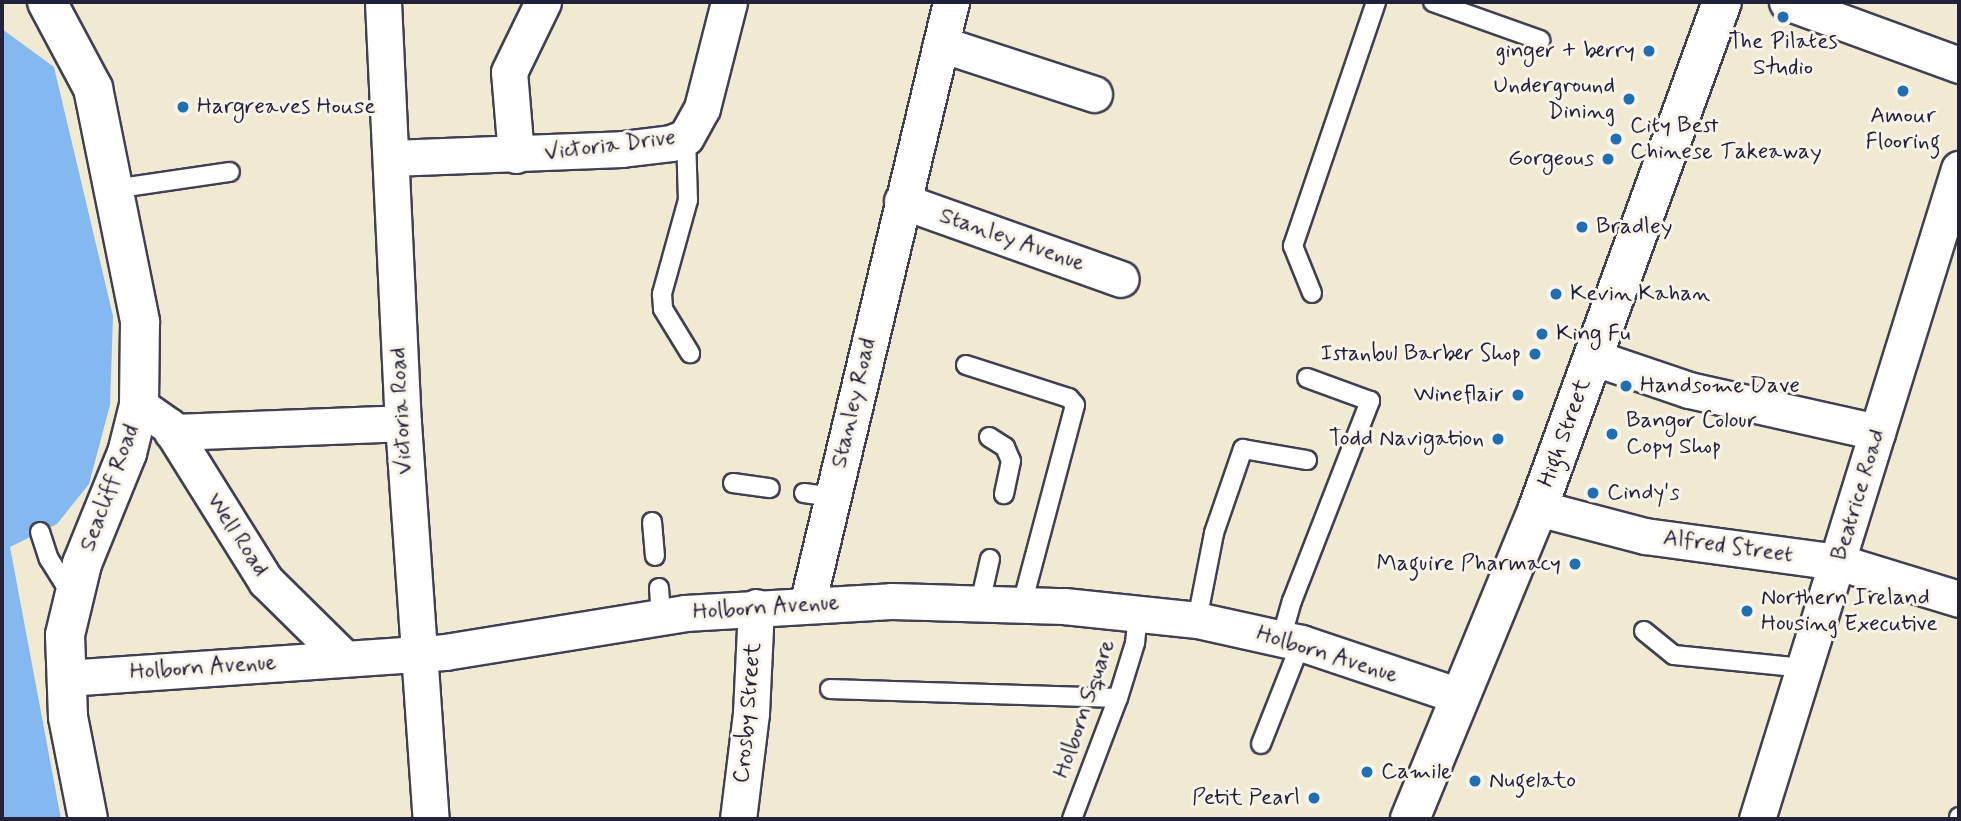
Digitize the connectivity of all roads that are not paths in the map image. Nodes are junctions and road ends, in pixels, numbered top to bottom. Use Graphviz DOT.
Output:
graph roads {
  1 [pos="47,2"];
  2 [pos="383,2"];
  3 [pos="542,2"];
  4 [pos="729,2"];
  5 [pos="951,2"];
  6 [pos="1376,2"];
  7 [pos="1433,2"];
  8 [pos="1722,2"];
  9 [pos="1787,2"];
  10 [pos="1541,40"];
  11 [pos="941,44"];
  12 [pos="1959,65"];
  13 [pos="1094,94"];
  14 [pos="686,137"];
  15 [pos="516,155"];
  16 [pos="391,158"];
  17 [pos="1959,170"];
  18 [pos="230,172"];
  19 [pos="113,189"];
  20 [pos="902,201"];
  21 [pos="1121,279"];
  22 [pos="1312,293"];
  23 [pos="691,353"];
  24 [pos="1592,357"];
  25 [pos="966,366"];
  26 [pos="1307,378"];
  27 [pos="139,405"];
  28 [pos="402,423"];
  29 [pos="172,432"];
  30 [pos="1877,432"];
  31 [pos="989,437"];
  32 [pos="1307,460"];
  33 [pos="733,483"];
  34 [pos="770,488"];
  35 [pos="1004,494"];
  36 [pos="1538,508"];
  37 [pos="652,522"];
  38 [pos="40,532"];
  39 [pos="655,556"];
  40 [pos="990,559"];
  41 [pos="1838,562"];
  42 [pos="72,596"];
  43 [pos="1959,599"];
  44 [pos="980,603"];
  45 [pos="1022,604"];
  46 [pos="807,605"];
  47 [pos="756,607"];
  48 [pos="1138,614"];
  49 [pos="1197,620"];
  50 [pos="1644,631"];
  51 [pos="1291,641"];
  52 [pos="419,654"];
  53 [pos="344,658"];
  54 [pos="1805,668"];
  55 [pos="65,678"];
  56 [pos="830,689"];
  57 [pos="1459,696"];
  58 [pos="1118,698"];
  59 [pos="1261,744"];
  60 [pos="88,819"];
  61 [pos="432,819"];
  62 [pos="738,819"];
  63 [pos="1072,819"];
  64 [pos="1410,819"];
  65 [pos="1757,819"];
  1 -- 19 [label="main road, Seacliff Road"];
  2 -- 16 [label="street, Victoria Road"];
  3 -- 15 [label="street"];
  4 -- 14 [label="street, Victoria Drive"];
  5 -- 11 [label="street, Stanley Road"];
  6 -- 22 [label="lane"];
  7 -- 10 [label="lane"];
  8 -- 24 [label="main road, High Street"];
  9 -- 12 [label="street"];
  11 -- 13 [label="street"];
  11 -- 20 [label="street, Stanley Road"];
  14 -- 15 [label="street, Victoria Drive"];
  14 -- 23 [label="lane"];
  15 -- 16 [label="street, Victoria Drive"];
  16 -- 28 [label="street, Victoria Road"];
  17 -- 30 [label="street, Beatrice Road"];
  18 -- 19 [label="lane"];
  19 -- 27 [label="main road, Seacliff Road"];
  20 -- 21 [label="street, Stanley Avenue"];
  20 -- 46 [label="street, Stanley Road"];
  24 -- 30 [label="street"];
  24 -- 36 [label="main road, High Street"];
  25 -- 45 [label="lane"];
  26 -- 51 [label="lane"];
  27 -- 29 [label="street, Well Road"];
  27 -- 42 [label="main road, Seacliff Road"];
  28 -- 29 [label="street"];
  28 -- 52 [label="street, Victoria Road"];
  29 -- 53 [label="street, Well Road"];
  30 -- 41 [label="street, Beatrice Road"];
  31 -- 35 [label="lane"];
  32 -- 49 [label="lane"];
  33 -- 34 [label="lane"];
  36 -- 41 [label="street, Alfred Street"];
  36 -- 57 [label="main road, High Street"];
  37 -- 39 [label="lane"];
  38 -- 42 [label="lane"];
  40 -- 44 [label="lane"];
  41 -- 43 [label="street, Alfred Street"];
  41 -- 54 [label="street, Beatrice Road"];
  42 -- 55 [label="main road, Seacliff Road"];
  44 -- 45 [label="street, Holborn Avenue"];
  44 -- 46 [label="street, Holborn Avenue"];
  45 -- 48 [label="street, Holborn Avenue"];
  46 -- 47 [label="street, Holborn Avenue"];
  47 -- 52 [label="street, Holborn Avenue"];
  47 -- 62 [label="street, Crosby Street"];
  48 -- 49 [label="street, Holborn Avenue"];
  48 -- 58 [label="lane, Holborn Square"];
  49 -- 51 [label="street, Holborn Avenue"];
  50 -- 54 [label="lane"];
  51 -- 57 [label="street, Holborn Avenue"];
  51 -- 59 [label="lane"];
  52 -- 53 [label="street, Holborn Avenue"];
  52 -- 61 [label="street, Victoria Road"];
  53 -- 55 [label="street, Holborn Avenue"];
  54 -- 65 [label="street, Beatrice Road"];
  55 -- 60 [label="main road, Seacliff Road"];
  56 -- 58 [label="lane"];
  57 -- 64 [label="main road, High Street"];
  58 -- 63 [label="lane, Holborn Square"];
}
